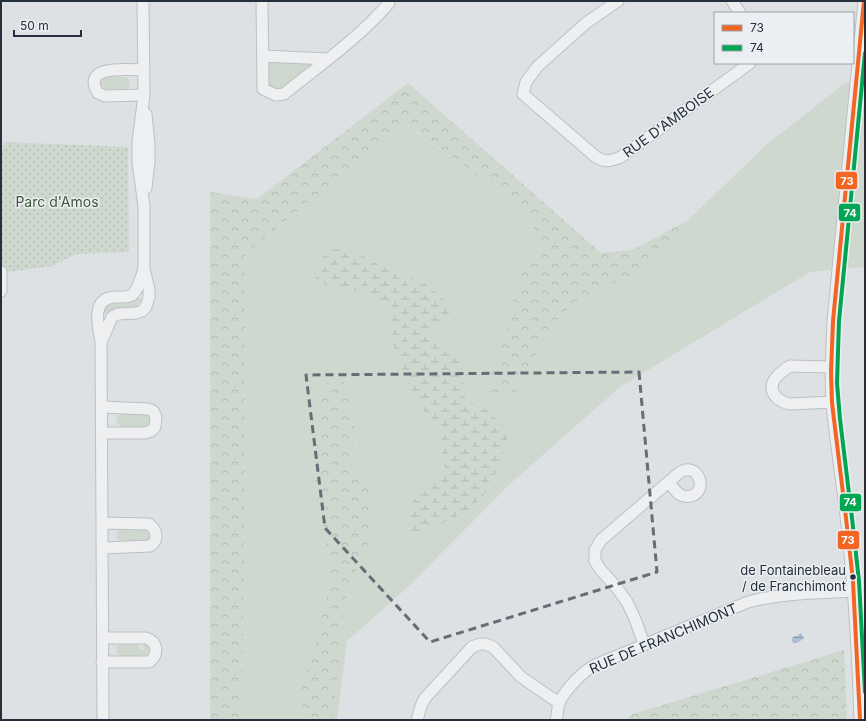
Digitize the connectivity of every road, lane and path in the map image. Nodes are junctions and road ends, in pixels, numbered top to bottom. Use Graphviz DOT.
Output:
graph roads {
  1 [pos="144,1"];
  2 [pos="262,1"];
  3 [pos="389,1"];
  4 [pos="618,1"];
  5 [pos="732,1"];
  6 [pos="864,1"];
  7 [pos="739,12"];
  8 [pos="857,39"];
  9 [pos="263,56"];
  10 [pos="328,59"];
  11 [pos="749,64"];
  12 [pos="144,70"];
  13 [pos="144,95"];
  14 [pos="144,269"];
  15 [pos="1,272"];
  16 [pos="1,291"];
  17 [pos="102,341"];
  18 [pos="831,367"];
  19 [pos="832,402"];
  20 [pos="102,407"];
  21 [pos="102,432"];
  22 [pos="669,482"];
  23 [pos="102,523"];
  24 [pos="102,548"];
  25 [pos="853,591"];
  26 [pos="103,638"];
  27 [pos="644,644"];
  28 [pos="102,662"];
  29 [pos="559,702"];
  30 [pos="103,720"];
  31 [pos="417,720"];
  32 [pos="556,720"];
  33 [pos="860,720"];
  1 -- 12 [label="street"];
  2 -- 9 [label="street"];
  3 -- 10 [label="street"];
  4 -- 11 [label="street, RUE D'AMBOISE"];
  5 -- 7 [label="street"];
  6 -- 8 [label="street"];
  8 -- 18 [label="street"];
  9 -- 10 [label="street"];
  9 -- 10 [label="street"];
  12 -- 13 [label="street"];
  12 -- 13 [label="street"];
  13 -- 14 [label="street"];
  14 -- 17 [label="street"];
  14 -- 17 [label="street"];
  15 -- 16 [label="street"];
  17 -- 20 [label="street"];
  18 -- 19 [label="street"];
  18 -- 19 [label="street"];
  19 -- 25 [label="street"];
  20 -- 21 [label="street"];
  20 -- 21 [label="street"];
  21 -- 23 [label="street"];
  22 -- 27 [label="street"];
  23 -- 24 [label="street"];
  23 -- 24 [label="street"];
  24 -- 26 [label="street"];
  25 -- 27 [label="street, RUE DE FRANCHIMONT"];
  25 -- 33 [label="street"];
  26 -- 28 [label="street"];
  26 -- 28 [label="street"];
  27 -- 29 [label="street, RUE DE FRANCHIMONT"];
  28 -- 30 [label="street"];
  29 -- 31 [label="street"];
  29 -- 32 [label="street, RUE DE FRANCHIMONT"];
}
